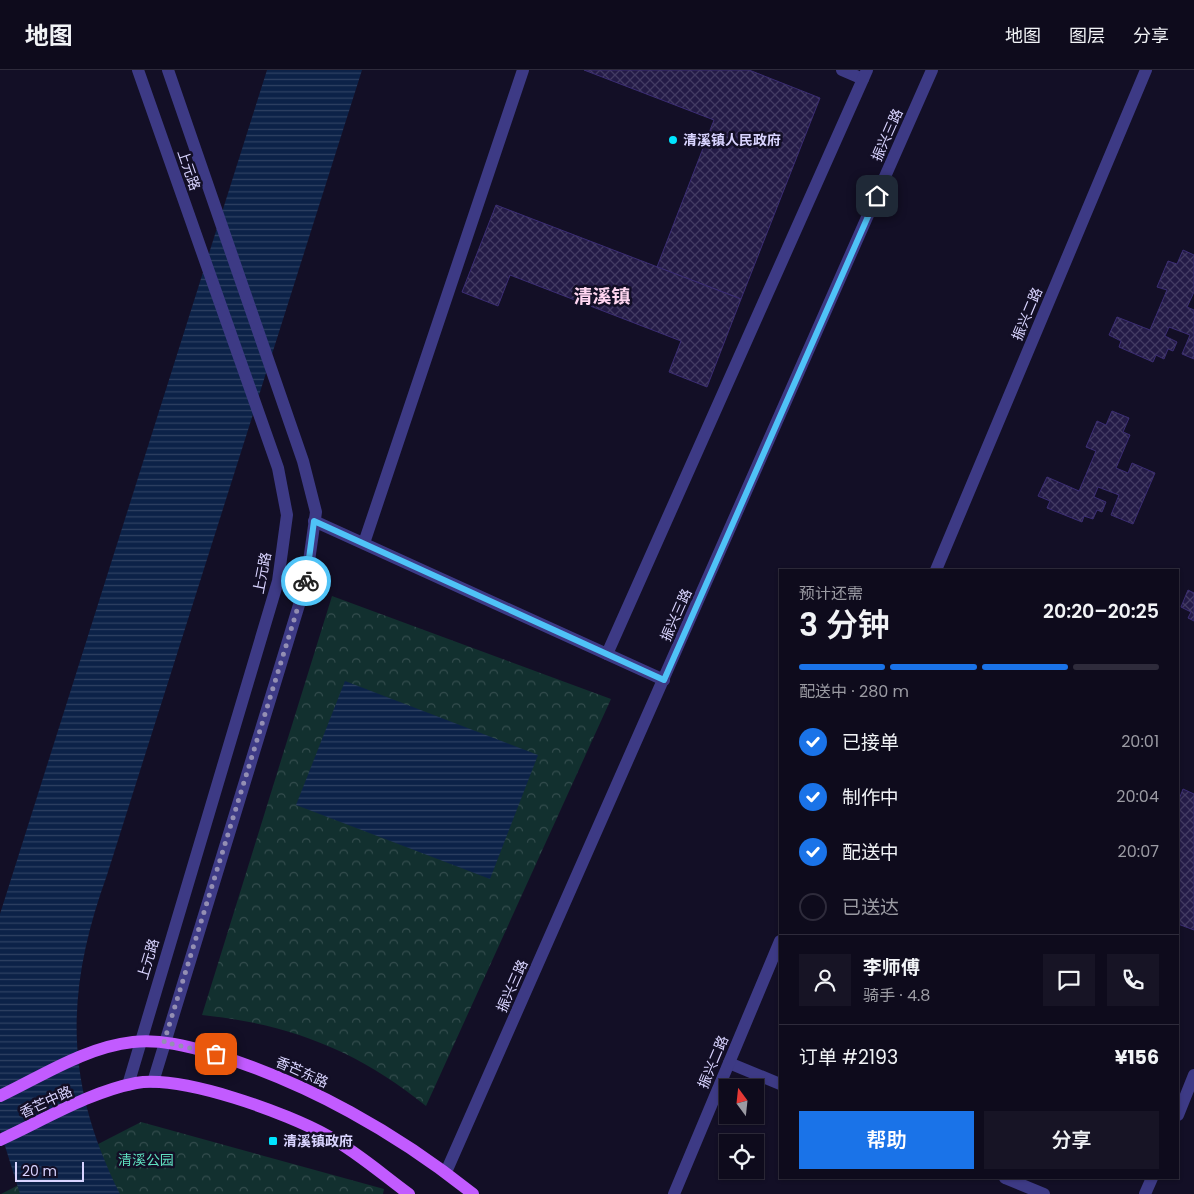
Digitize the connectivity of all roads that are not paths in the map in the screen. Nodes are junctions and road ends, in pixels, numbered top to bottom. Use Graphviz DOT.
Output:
graph roads {
  1 [pos="138,70"];
  2 [pos="168,70"];
  3 [pos="523,70"];
  4 [pos="842,70"];
  5 [pos="932,70"];
  6 [pos="1146,70"];
  7 [pos="865,74"];
  8 [pos="314,521"];
  9 [pos="364,544"];
  10 [pos="936,569"];
  11 [pos="607,654"];
  12 [pos="664,680"];
  13 [pos="779,943"];
  14 [pos="139,1041"];
  15 [pos="164,1042"];
  16 [pos="96,1050"];
  17 [pos="729,1062"];
  18 [pos="1194,1074"];
  19 [pos="152,1082"];
  20 [pos="779,1084"];
  21 [pos="128,1085"];
  22 [pos="0,1096"];
  23 [pos="1179,1112"];
  24 [pos="0,1140"];
  25 [pos="446,1172"];
  26 [pos="1007,1179"];
  27 [pos="1152,1179"];
  28 [pos="409,1194"];
  29 [pos="473,1194"];
  30 [pos="674,1194"];
  31 [pos="1044,1194"];
  32 [pos="1145,1194"];
  1 -- 14 [label="street, 上元路"];
  2 -- 8 [label="street, 上元路"];
  3 -- 9 [label="street"];
  4 -- 7 [label="street"];
  5 -- 12 [label="street, 振兴三路"];
  6 -- 10 [label="street, 振兴二路"];
  7 -- 11 [label="street"];
  8 -- 9 [label="street"];
  8 -- 15 [label="street, 上元路"];
  9 -- 11 [label="street"];
  11 -- 12 [label="street"];
  12 -- 25 [label="street, 振兴三路"];
  13 -- 17 [label="street, 振兴二路"];
  14 -- 15 [label="main road, 香芒东路"];
  14 -- 16 [label="main road, 香芒东路"];
  14 -- 21 [label="street, 上元路"];
  15 -- 19 [label="street, 上元路"];
  15 -- 25 [label="main road, 香芒东路"];
  16 -- 22 [label="main road, 香芒中路"];
  17 -- 20 [label="street"];
  17 -- 30 [label="street, 振兴二路"];
  18 -- 23 [label="street"];
  19 -- 21 [label="main road"];
  19 -- 28 [label="main road"];
  21 -- 24 [label="main road, 香芒中路"];
  25 -- 29 [label="main road, 香芒东路"];
  26 -- 31 [label="street"];
  27 -- 32 [label="street"];
}
